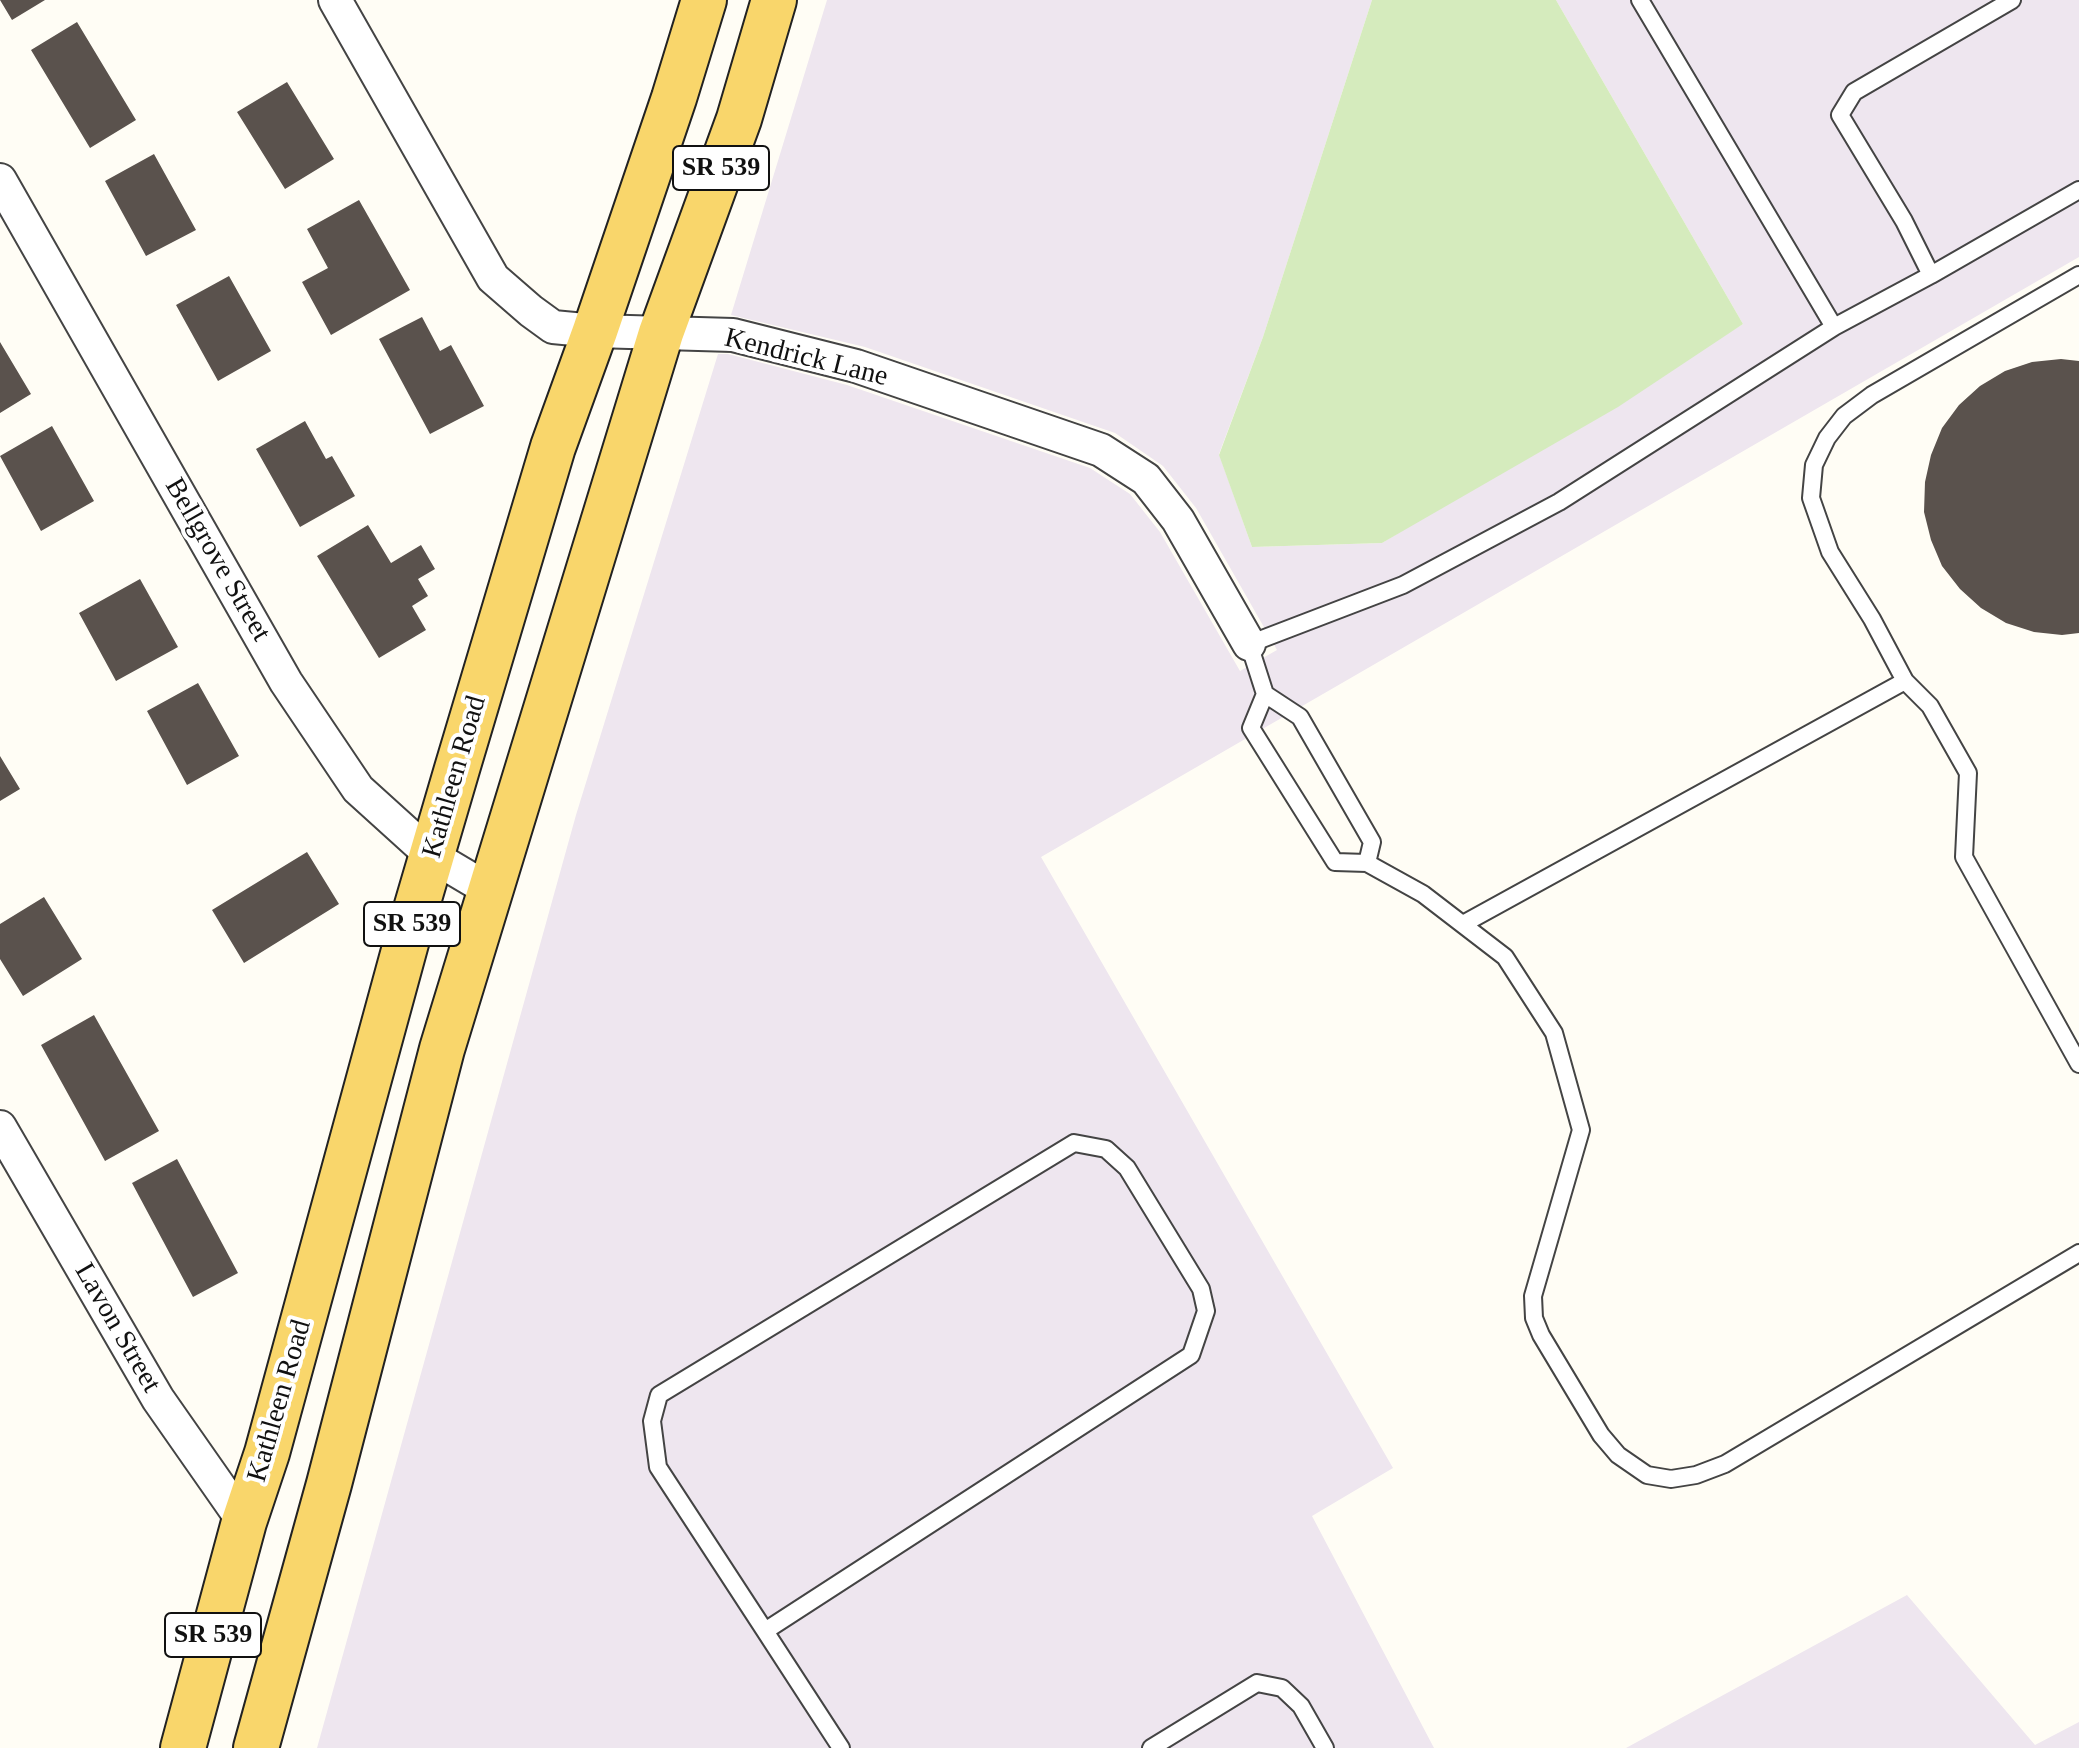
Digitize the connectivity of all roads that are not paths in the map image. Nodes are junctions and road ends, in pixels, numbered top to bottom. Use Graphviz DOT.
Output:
graph roads {
  1 [pos="335,0"];
  2 [pos="704,0"];
  3 [pos="774,0"];
  4 [pos="1640,0"];
  5 [pos="2012,0"];
  6 [pos="0,180"];
  7 [pos="2079,190"];
  8 [pos="1931,275"];
  9 [pos="2079,275"];
  10 [pos="1834,327"];
  11 [pos="595,331"];
  12 [pos="661,333"];
  13 [pos="1249,644"];
  14 [pos="1905,681"];
  15 [pos="1265,694"];
  16 [pos="432,856"];
  17 [pos="1367,863"];
  18 [pos="491,891"];
  19 [pos="1463,924"];
  20 [pos="2079,1064"];
  21 [pos="0,1127"];
  22 [pos="2079,1253"];
  23 [pos="244,1522"];
  24 [pos="765,1631"];
  25 [pos="183,1748"];
  26 [pos="256,1748"];
  27 [pos="841,1748"];
  28 [pos="1151,1748"];
  29 [pos="1325,1748"];
  1 -- 11 [label="street, Kendrick Lane"];
  2 -- 11 [label="main road, Kathleen Road / SR 539"];
  3 -- 12 [label="main road, SR 539"];
  4 -- 10 [label="lane"];
  5 -- 8 [label="lane"];
  6 -- 16 [label="street, Bellgrove Street"];
  7 -- 8 [label="lane"];
  8 -- 10 [label="lane"];
  9 -- 14 [label="lane"];
  10 -- 13 [label="lane"];
  11 -- 12 [label="street, Kendrick Lane"];
  11 -- 16 [label="main road, Kathleen Road / SR 539"];
  12 -- 13 [label="street, Kendrick Lane"];
  12 -- 18 [label="main road, SR 539"];
  13 -- 15 [label="lane"];
  14 -- 19 [label="lane"];
  14 -- 20 [label="lane"];
  15 -- 17 [label="lane"];
  15 -- 17 [label="lane"];
  16 -- 18 [label="street, Bellgrove Street"];
  16 -- 23 [label="main road, Kathleen Road / SR 539"];
  17 -- 19 [label="lane"];
  18 -- 26 [label="main road, SR 539"];
  19 -- 22 [label="lane"];
  21 -- 23 [label="street, Lavon Street"];
  23 -- 25 [label="main road, Kathleen Road / SR 539"];
  24 -- 24 [label="lane"];
  24 -- 27 [label="lane"];
  28 -- 29 [label="lane"];
}
